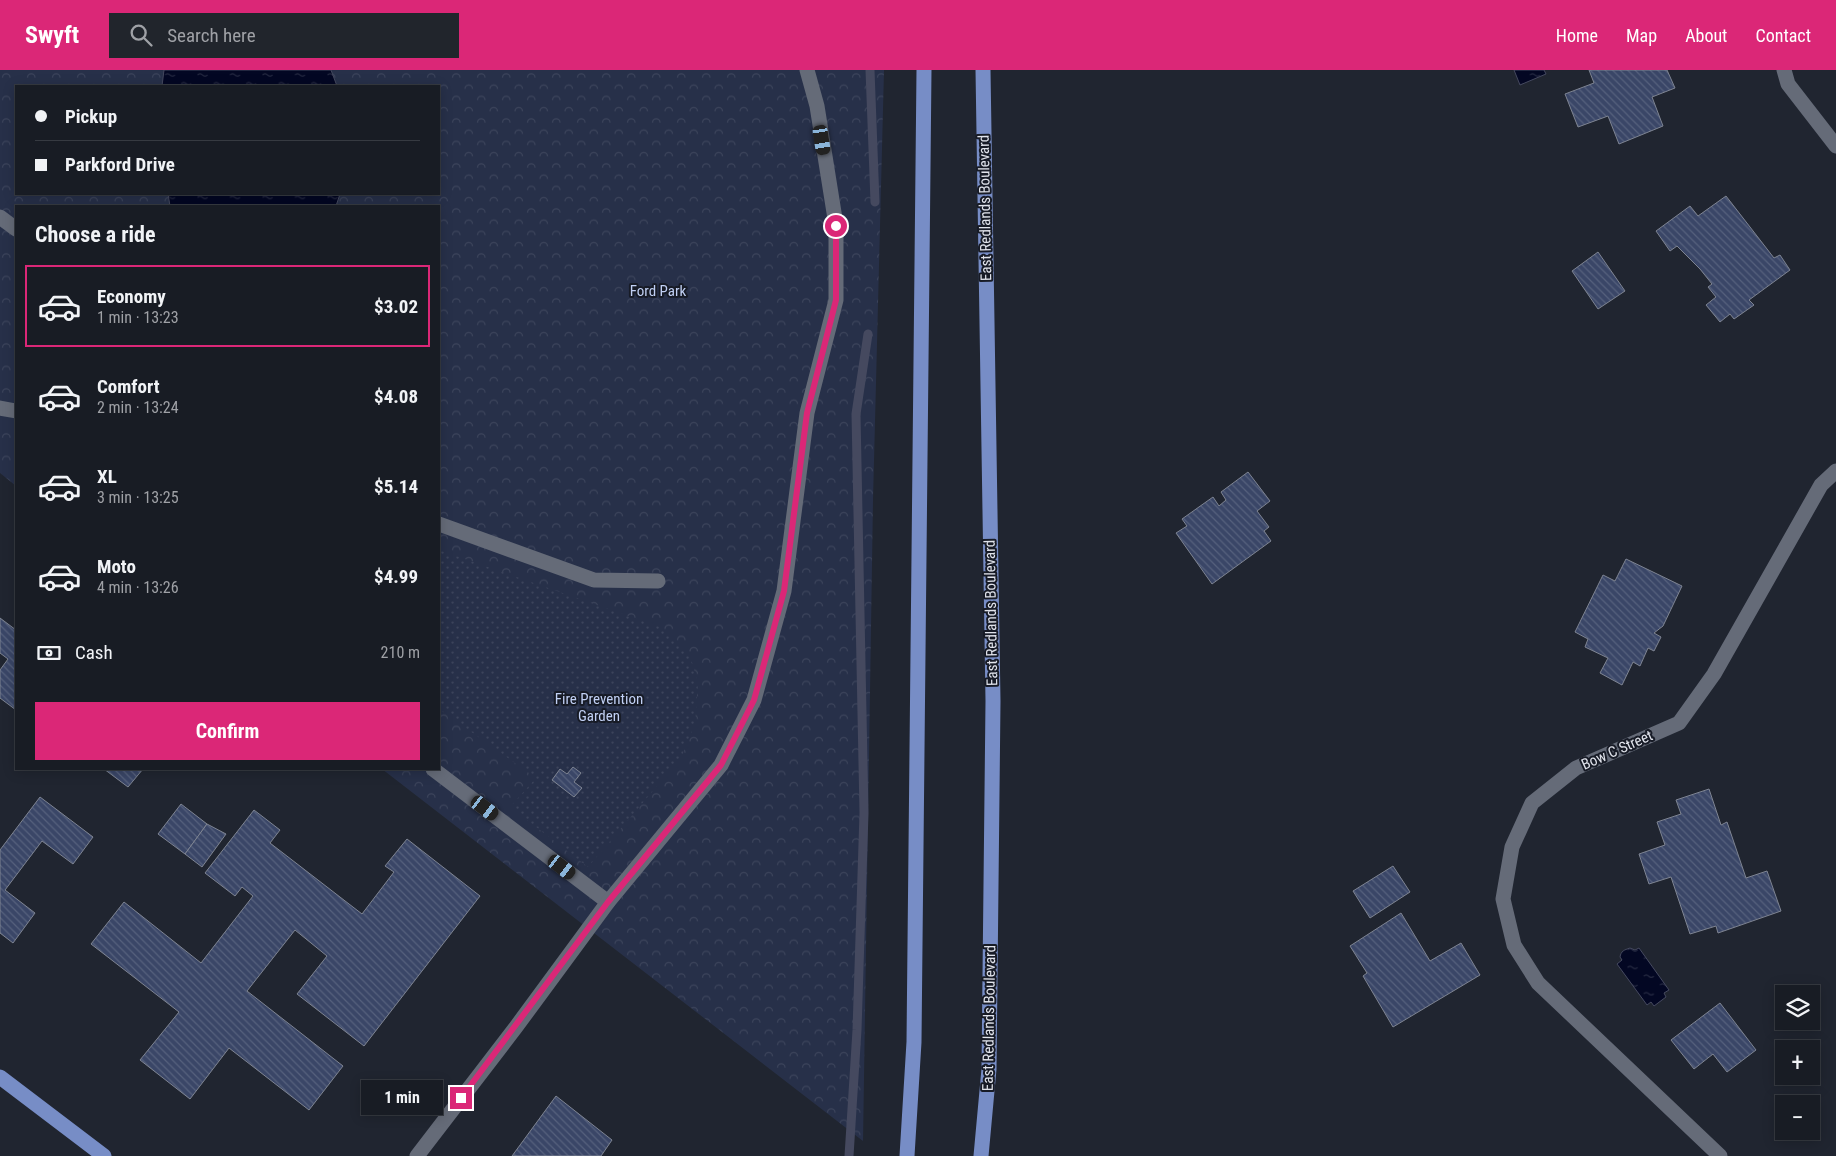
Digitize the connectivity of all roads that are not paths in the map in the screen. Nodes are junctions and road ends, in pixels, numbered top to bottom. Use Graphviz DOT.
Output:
graph roads {
  1 [pos="807,70"];
  2 [pos="924,70"];
  3 [pos="983,70"];
  4 [pos="1784,70"];
  5 [pos="1836,146"];
  6 [pos="0,217"];
  7 [pos="15,228"];
  8 [pos="0,408"];
  9 [pos="15,411"];
  10 [pos="1836,471"];
  11 [pos="440,524"];
  12 [pos="658,581"];
  13 [pos="434,770"];
  14 [pos="608,902"];
  15 [pos="0,1077"];
  16 [pos="104,1156"];
  17 [pos="417,1156"];
  18 [pos="907,1156"];
  19 [pos="981,1156"];
  20 [pos="1720,1156"];
  1 -- 14 [label="street"];
  2 -- 18 [label="main road"];
  3 -- 19 [label="main road, East Redlands Boulevard"];
  4 -- 5 [label="street"];
  6 -- 7 [label="street"];
  8 -- 9 [label="street"];
  10 -- 20 [label="street, Bow C Street"];
  11 -- 12 [label="street"];
  13 -- 14 [label="street"];
  14 -- 17 [label="street"];
  15 -- 16 [label="main road"];
}
